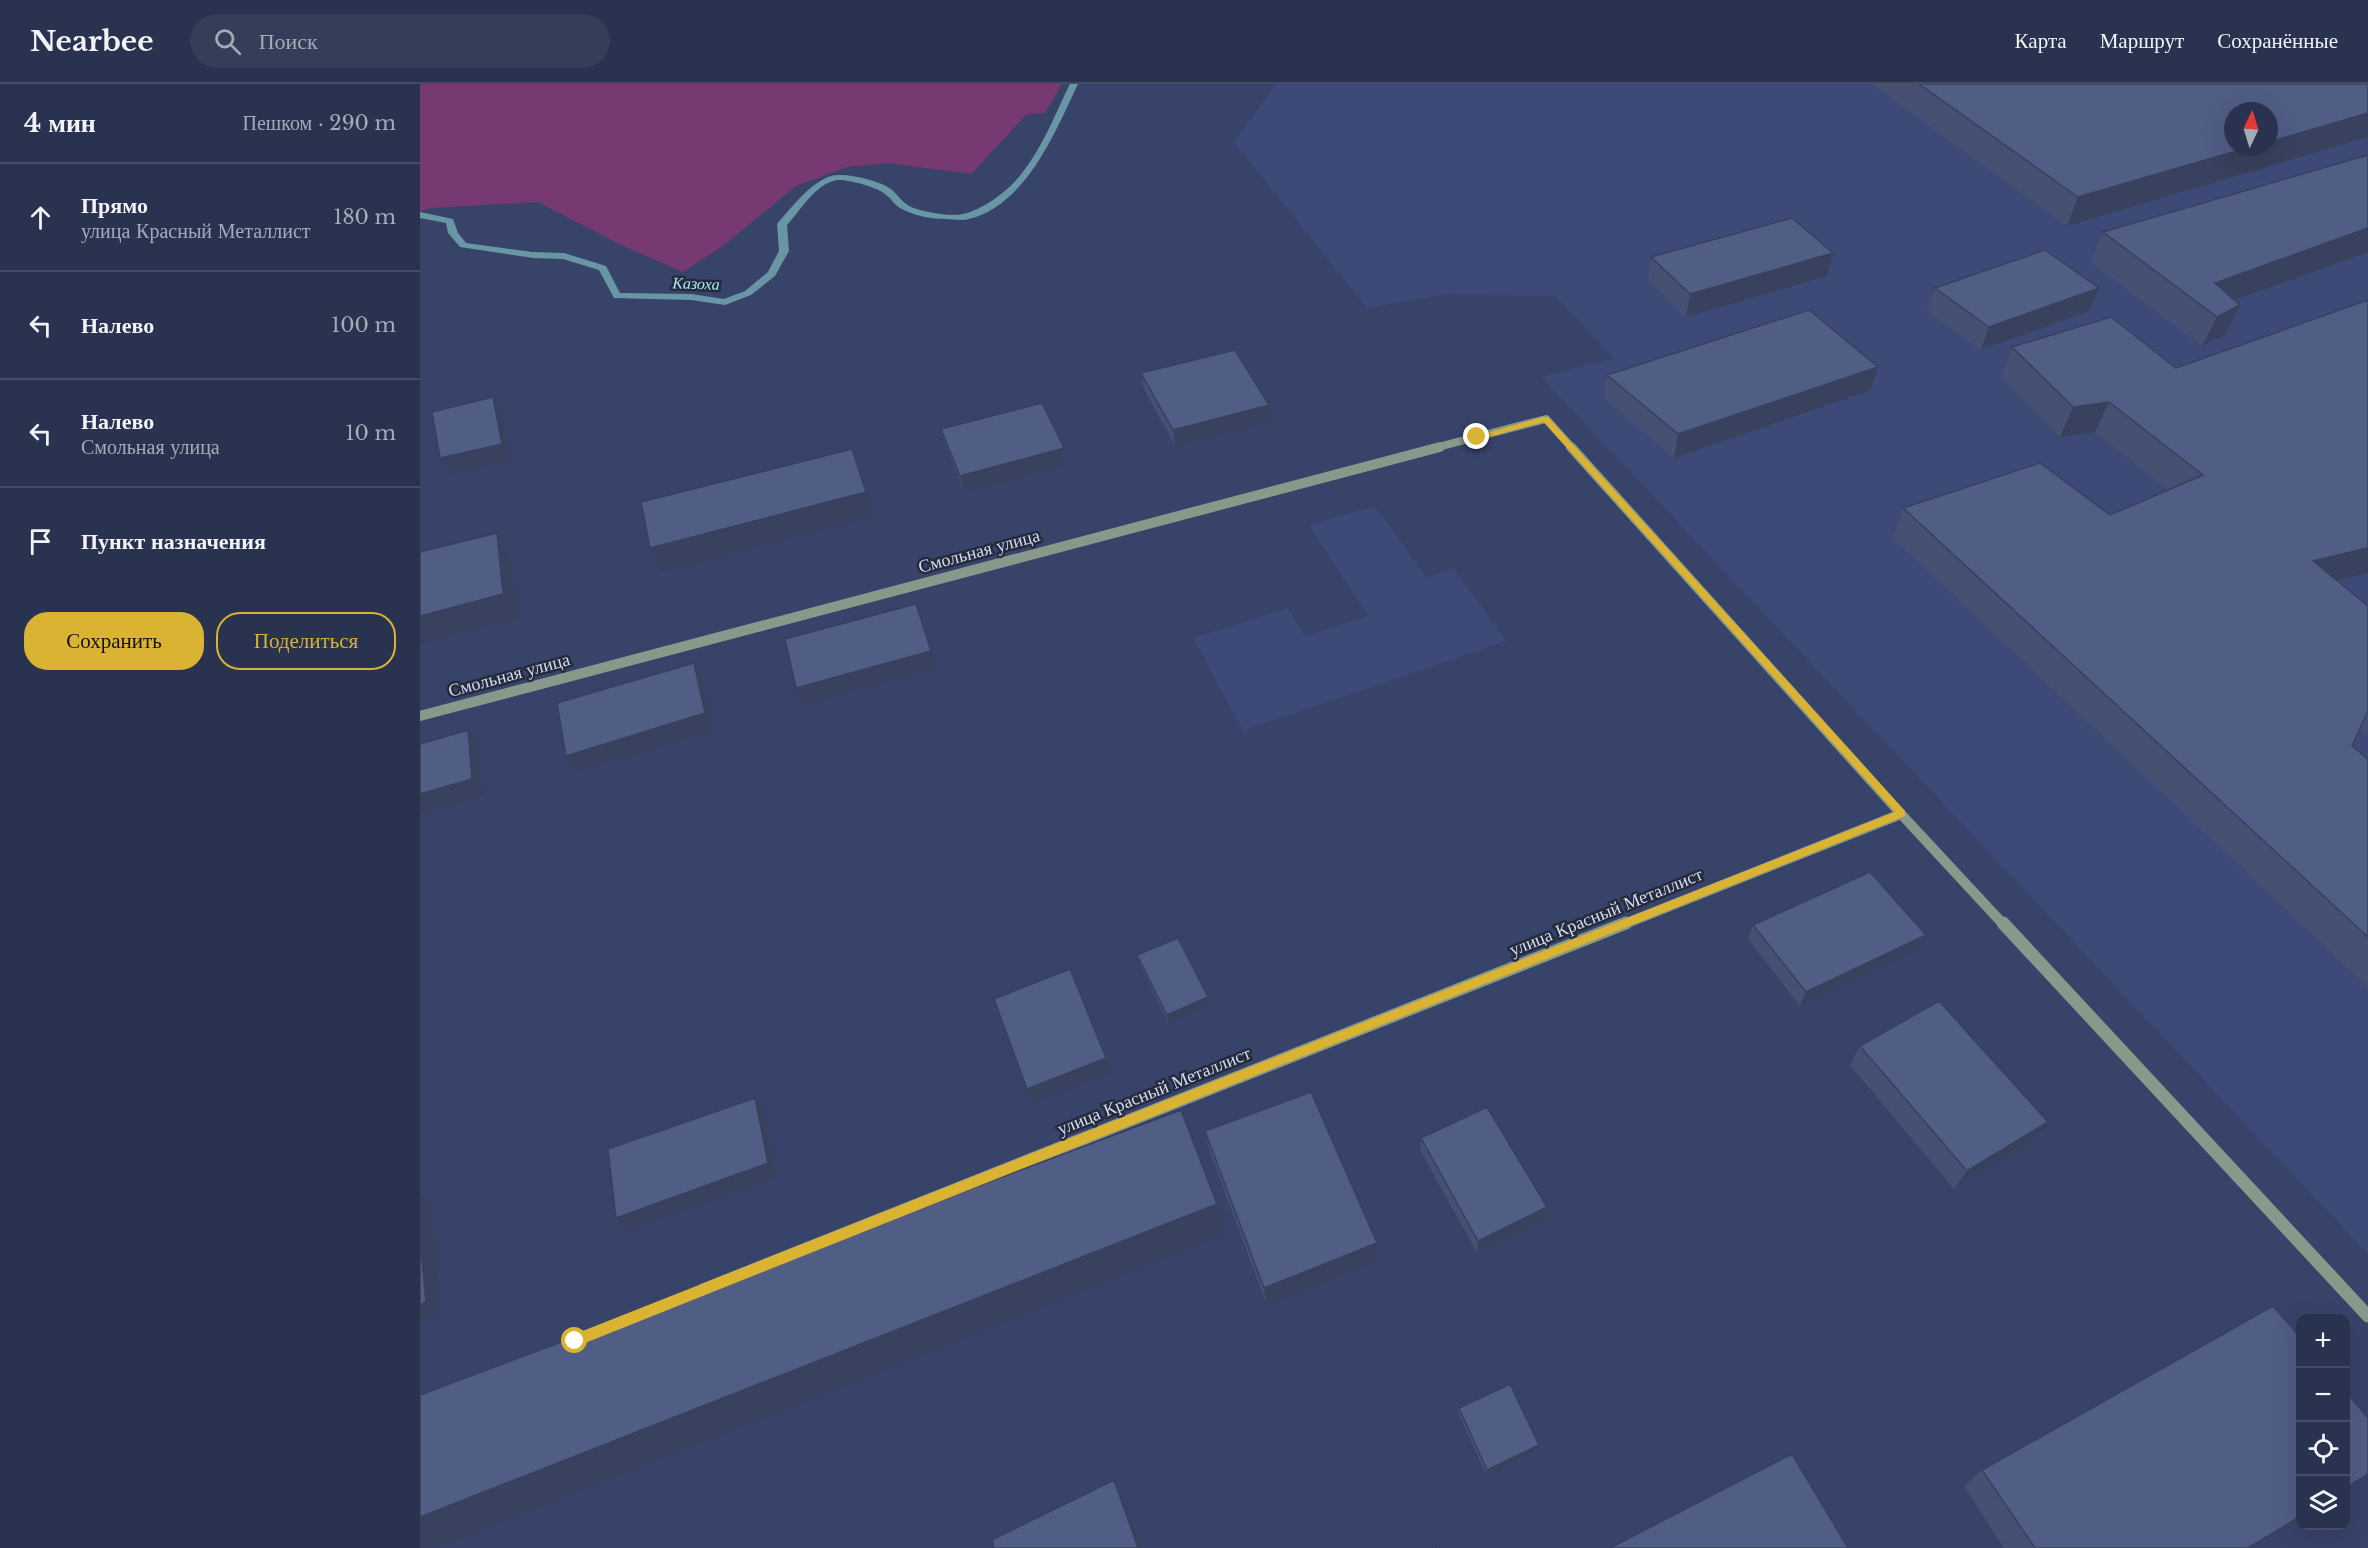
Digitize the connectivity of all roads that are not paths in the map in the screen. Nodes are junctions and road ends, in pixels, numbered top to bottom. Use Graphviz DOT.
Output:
graph roads {
  1 [pos="420,716"];
  2 [pos="1902,814"];
  3 [pos="687,1296"];
  4 [pos="2368,1316"];
  1 -- 2 [label="street, Смольная улица"];
  2 -- 3 [label="street, улица Красный Металлист"];
  2 -- 4 [label="street"];
}
